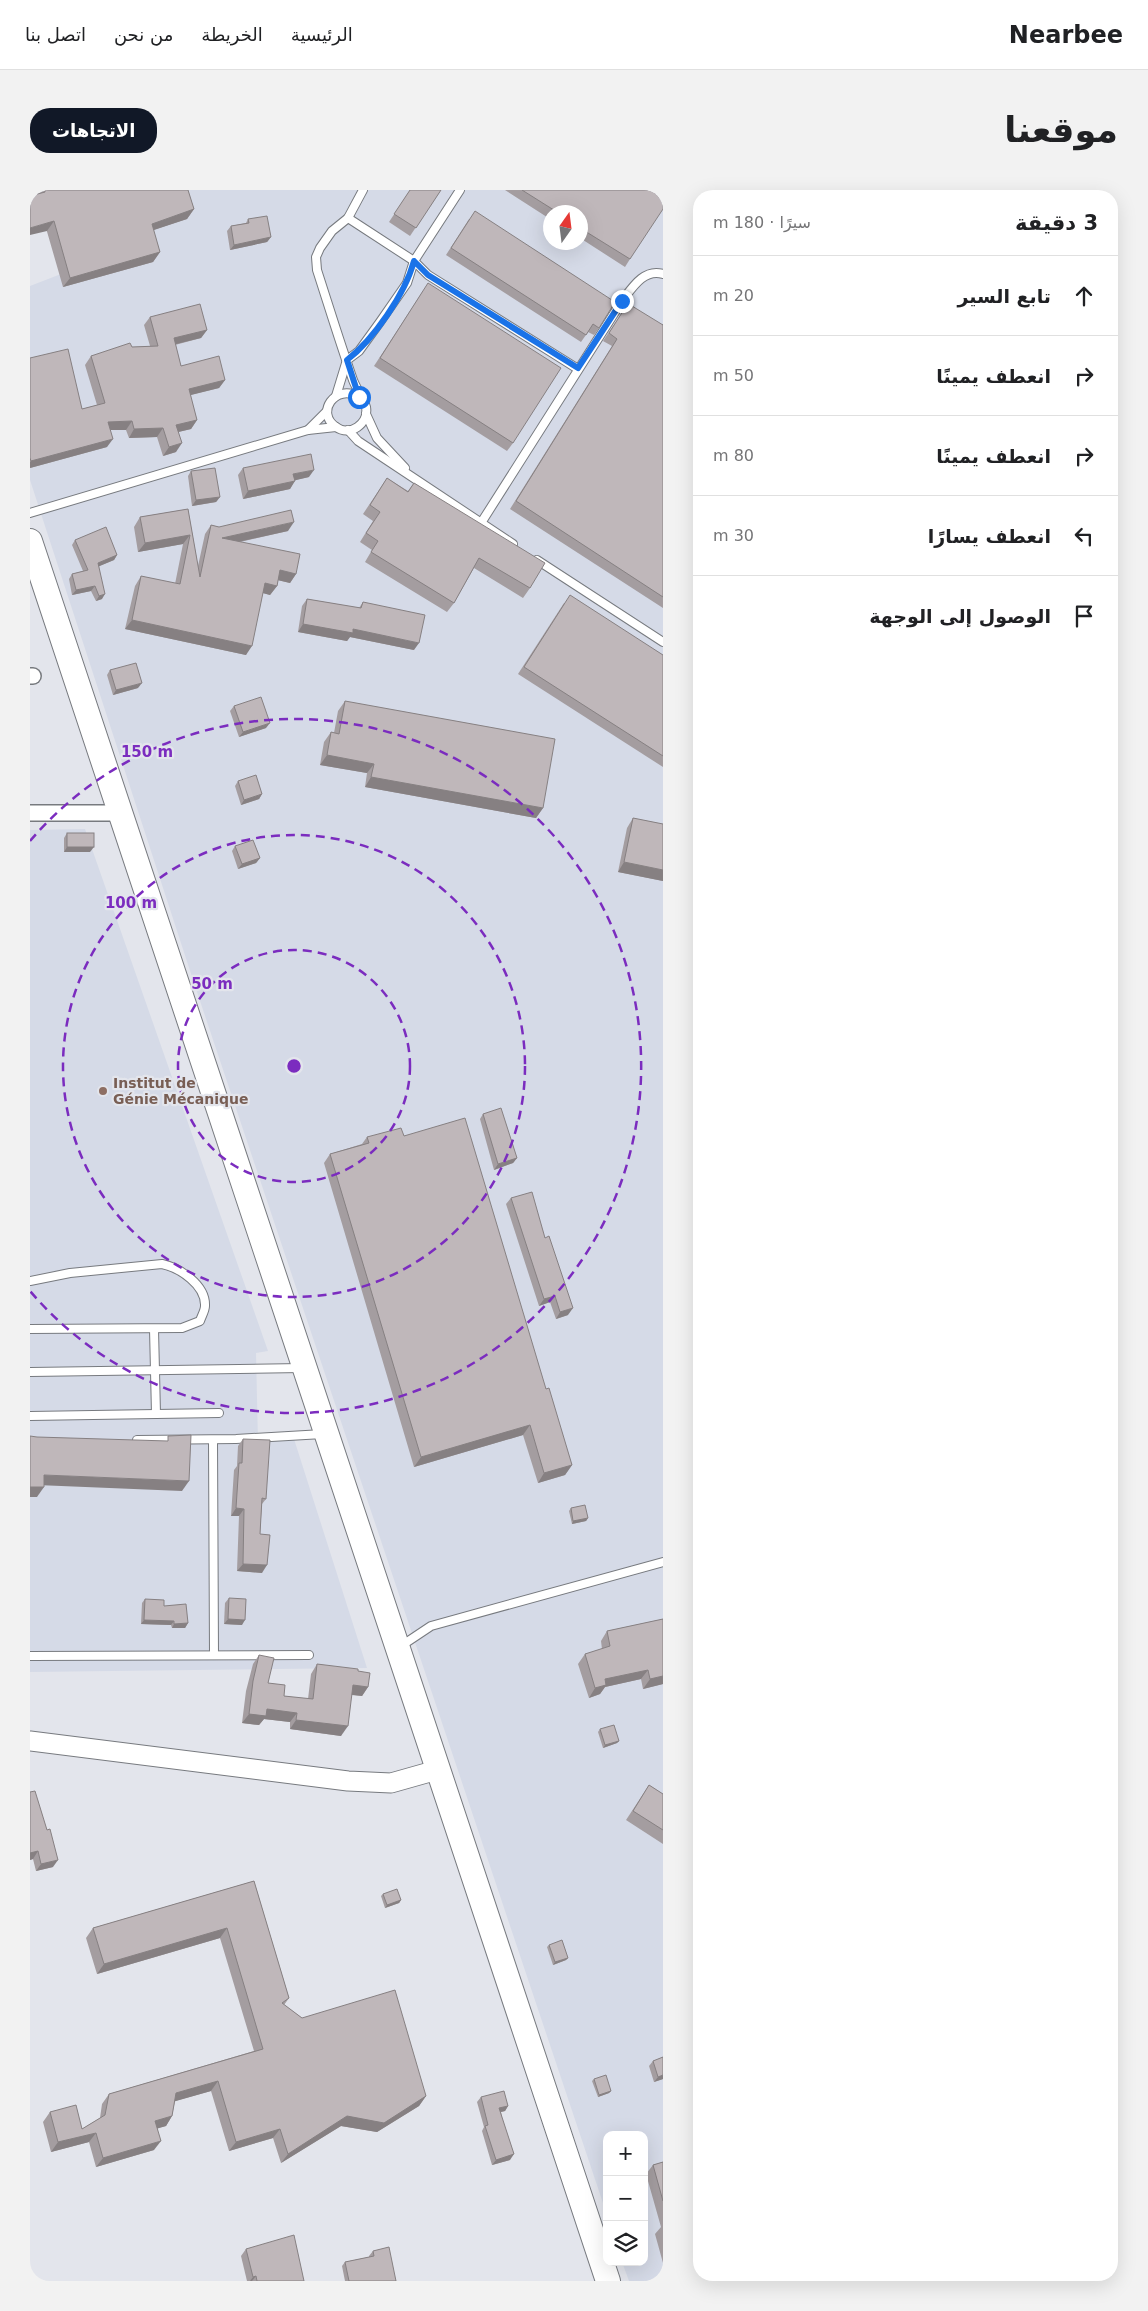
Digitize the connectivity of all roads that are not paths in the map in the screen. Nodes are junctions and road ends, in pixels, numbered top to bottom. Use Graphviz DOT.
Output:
graph roads {
  1 [pos="363,190"];
  2 [pos="460,190"];
  3 [pos="348,218"];
  4 [pos="414,261"];
  5 [pos="663,274"];
  6 [pos="347,360"];
  7 [pos="578,368"];
  8 [pos="336,396"];
  9 [pos="359,397"];
  10 [pos="328,411"];
  11 [pos="366,414"];
  12 [pos="336,427"];
  13 [pos="308,430"];
  14 [pos="348,430"];
  15 [pos="423,484"];
  16 [pos="30,513"];
  17 [pos="481,523"];
  18 [pos="30,541"];
  19 [pos="522,550"];
  20 [pos="530,555"];
  21 [pos="663,642"];
  22 [pos="30,813"];
  23 [pos="120,813"];
  24 [pos="30,1281"];
  25 [pos="30,1329"];
  26 [pos="154,1329"];
  27 [pos="304,1368"];
  28 [pos="155,1371"];
  29 [pos="30,1372"];
  30 [pos="218,1413"];
  31 [pos="156,1414"];
  32 [pos="30,1416"];
  33 [pos="326,1434"];
  34 [pos="126,1440"];
  35 [pos="214,1440"];
  36 [pos="663,1562"];
  37 [pos="397,1649"];
  38 [pos="214,1655"];
  39 [pos="309,1655"];
  40 [pos="30,1656"];
  41 [pos="30,1741"];
  42 [pos="437,1770"];
  43 [pos="608,2281"];
  1 -- 3 [label="lane"];
  2 -- 4 [label="lane"];
  3 -- 4 [label="lane"];
  3 -- 6 [label="lane"];
  4 -- 6 [label="lane"];
  4 -- 7 [label="lane"];
  5 -- 7 [label="lane"];
  6 -- 8 [label="lane"];
  6 -- 9 [label="lane"];
  7 -- 17 [label="lane"];
  8 -- 9 [label="lane"];
  8 -- 10 [label="lane"];
  9 -- 11 [label="lane"];
  10 -- 12 [label="lane"];
  10 -- 13 [label="lane"];
  11 -- 14 [label="lane"];
  11 -- 15 [label="lane"];
  12 -- 13 [label="lane"];
  12 -- 14 [label="lane"];
  13 -- 16 [label="lane"];
  14 -- 15 [label="lane"];
  15 -- 17 [label="lane"];
  17 -- 19 [label="lane"];
  18 -- 23 [label="main road"];
  20 -- 21 [label="lane"];
  22 -- 23 [label="street"];
  23 -- 27 [label="main road"];
  24 -- 26 [label="lane"];
  25 -- 26 [label="lane"];
  26 -- 28 [label="lane"];
  27 -- 28 [label="lane"];
  27 -- 33 [label="main road"];
  28 -- 29 [label="lane"];
  28 -- 31 [label="lane"];
  30 -- 31 [label="lane"];
  31 -- 32 [label="lane"];
  33 -- 35 [label="lane"];
  33 -- 37 [label="main road"];
  34 -- 35 [label="lane"];
  35 -- 38 [label="lane"];
  36 -- 37 [label="lane"];
  37 -- 42 [label="main road"];
  38 -- 39 [label="lane"];
  38 -- 40 [label="lane"];
  41 -- 42 [label="street"];
  42 -- 43 [label="main road"];
}
